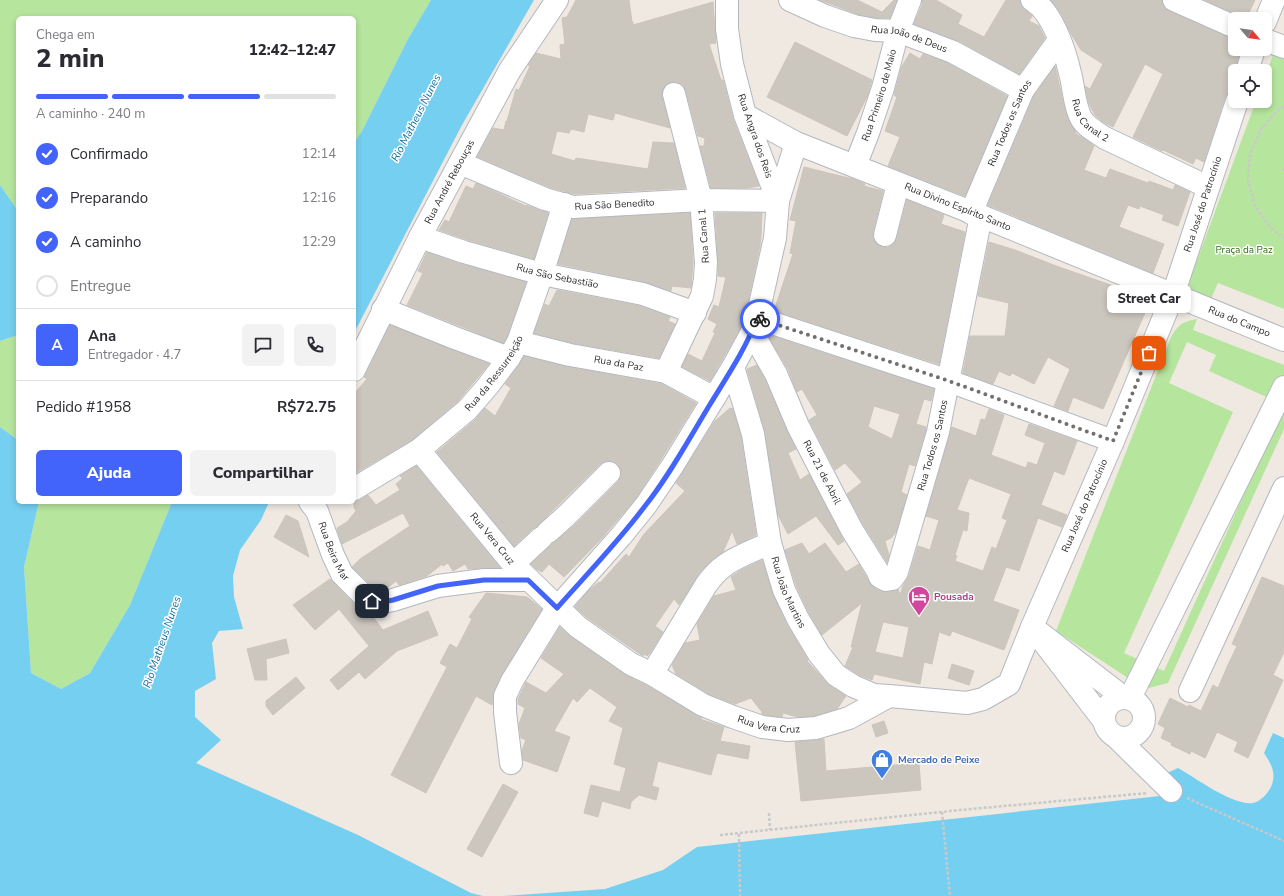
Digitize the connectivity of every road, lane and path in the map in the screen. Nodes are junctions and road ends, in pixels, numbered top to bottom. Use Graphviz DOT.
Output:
graph roads {
  1 [pos="557,0"];
  2 [pos="727,0"];
  3 [pos="790,0"];
  4 [pos="910,0"];
  5 [pos="1032,0"];
  6 [pos="1174,0"];
  7 [pos="1274,0"];
  8 [pos="1269,12"];
  9 [pos="1228,24"];
  10 [pos="898,31"];
  11 [pos="1059,40"];
  12 [pos="1272,43"];
  13 [pos="1284,47"];
  14 [pos="1022,90"];
  15 [pos="674,94"];
  16 [pos="1284,107"];
  17 [pos="1235,108"];
  18 [pos="745,115"];
  19 [pos="796,143"];
  20 [pos="460,163"];
  21 [pos="855,166"];
  22 [pos="1284,168"];
  23 [pos="1284,173"];
  24 [pos="898,184"];
  25 [pos="1208,187"];
  26 [pos="701,200"];
  27 [pos="778,201"];
  28 [pos="564,204"];
  29 [pos="976,214"];
  30 [pos="885,235"];
  31 [pos="420,237"];
  32 [pos="1284,238"];
  33 [pos="542,274"];
  34 [pos="1173,295"];
  35 [pos="384,309"];
  36 [pos="695,313"];
  37 [pos="755,325"];
  38 [pos="1284,340"];
  39 [pos="513,350"];
  40 [pos="356,366"];
  41 [pos="733,367"];
  42 [pos="666,372"];
  43 [pos="949,381"];
  44 [pos="1284,387"];
  45 [pos="714,398"];
  46 [pos="1113,441"];
  47 [pos="419,450"];
  48 [pos="609,472"];
  49 [pos="356,488"];
  50 [pos="1284,488"];
  51 [pos="320,505"];
  52 [pos="770,544"];
  53 [pos="901,556"];
  54 [pos="513,564"];
  55 [pos="528,580"];
  56 [pos="557,608"];
  57 [pos="1032,627"];
  58 [pos="652,674"];
  59 [pos="1190,691"];
  60 [pos="889,696"];
  61 [pos="1127,697"];
  62 [pos="967,703"];
  63 [pos="1110,729"];
  64 [pos="511,763"];
  65 [pos="1171,791"];
  66 [pos="942,812"];
  67 [pos="769,813"];
  68 [pos="770,830"];
  69 [pos="739,834"];
  70 [pos="720,835"];
  71 [pos="1284,841"];
  72 [pos="740,896"];
  73 [pos="950,896"];
  1 -- 20 [label="street, Rua André Rebouças"];
  2 -- 18 [label="street, Rua Angra dos Reis"];
  3 -- 10 [label="street, Rua João de Deus"];
  4 -- 10 [label="street, Rua Primeiro de Maio"];
  5 -- 11 [label="street, Rua Canal 2"];
  6 -- 9 [label="street"];
  7 -- 8 [label="street"];
  10 -- 14 [label="street, Rua João de Deus"];
  10 -- 21 [label="street, Rua Primeiro de Maio"];
  11 -- 14 [label="street, Rua Todos os Santos"];
  11 -- 25 [label="street, Rua Canal 2"];
  12 -- 13 [label="street"];
  14 -- 29 [label="street, Rua Todos os Santos"];
  15 -- 26 [label="street, Rua Canal 1"];
  16 -- 32 [label="path"];
  17 -- 25 [label="street, Rua José do Patrocínio"];
  18 -- 19 [label="street, Rua Divino Espírito Santo"];
  18 -- 27 [label="street, Rua Angra dos Reis"];
  19 -- 21 [label="street, Rua Divino Espírito Santo"];
  19 -- 27 [label="street, Rua Angra dos Reis"];
  20 -- 28 [label="street, Rua São Benedito"];
  20 -- 31 [label="street, Rua André Rebouças"];
  21 -- 24 [label="street, Rua Divino Espírito Santo"];
  22 -- 23 [label="path"];
  24 -- 29 [label="street, Rua Divino Espírito Santo"];
  24 -- 30 [label="street"];
  25 -- 34 [label="street, Rua José do Patrocínio"];
  26 -- 27 [label="street, Rua São Benedito"];
  26 -- 28 [label="street, Rua São Benedito"];
  26 -- 36 [label="street, Rua Canal 1"];
  27 -- 37 [label="street, Rua Angra dos Reis"];
  28 -- 33 [label="street, Rua da Ressurreição"];
  29 -- 34 [label="street, Rua Divino Espírito Santo"];
  29 -- 43 [label="street, Rua Todos os Santos"];
  31 -- 33 [label="street, Rua São Sebastião"];
  31 -- 35 [label="street, Rua André Rebouças"];
  33 -- 36 [label="street, Rua São Sebastião"];
  33 -- 39 [label="street, Rua da Ressurreição"];
  34 -- 38 [label="street, Rua do Campo"];
  34 -- 46 [label="street, Rua José do Patrocínio"];
  35 -- 39 [label="street, Rua da Paz"];
  35 -- 40 [label="street, Rua André Rebouças"];
  36 -- 42 [label="street, Rua Canal 1"];
  37 -- 41 [label="street, Rua Angra dos Reis"];
  37 -- 43 [label="street"];
  37 -- 53 [label="street, Rua 21 de Abril"];
  39 -- 42 [label="street, Rua da Paz"];
  39 -- 47 [label="street, Rua da Ressurreição"];
  41 -- 45 [label="street, Rua Angra dos Reis"];
  41 -- 52 [label="street, Rua João Martins"];
  42 -- 45 [label="street, Rua da Paz"];
  43 -- 46 [label="street"];
  43 -- 53 [label="street, Rua Todos os Santos"];
  44 -- 61 [label="street"];
  45 -- 56 [label="street, Rua Angra dos Reis"];
  46 -- 57 [label="street, Rua José do Patrocínio"];
  47 -- 49 [label="street, Rua da Ressurreição"];
  47 -- 54 [label="street, Rua Vera Cruz"];
  48 -- 54 [label="street"];
  50 -- 59 [label="street"];
  51 -- 55 [label="street, Rua Beira Mar"];
  52 -- 58 [label="street"];
  52 -- 60 [label="street, Rua João Martins"];
  54 -- 55 [label="street, Rua Vera Cruz"];
  55 -- 56 [label="street, Rua Vera Cruz"];
  56 -- 58 [label="street, Rua Vera Cruz"];
  56 -- 64 [label="street, Rua Angra dos Reis"];
  57 -- 61 [label="street"];
  57 -- 62 [label="street, Rua José do Patrocínio"];
  57 -- 63 [label="street"];
  58 -- 60 [label="street, Rua Vera Cruz"];
  60 -- 62 [label="street, Rua João Martins"];
  61 -- 63 [label="street"];
  61 -- 63 [label="street"];
  63 -- 65 [label="street"];
  65 -- 66 [label="path"];
  65 -- 71 [label="path"];
  66 -- 68 [label="path"];
  66 -- 73 [label="path"];
  67 -- 68 [label="path"];
  68 -- 69 [label="path"];
  69 -- 70 [label="path"];
  69 -- 72 [label="path"];
}
